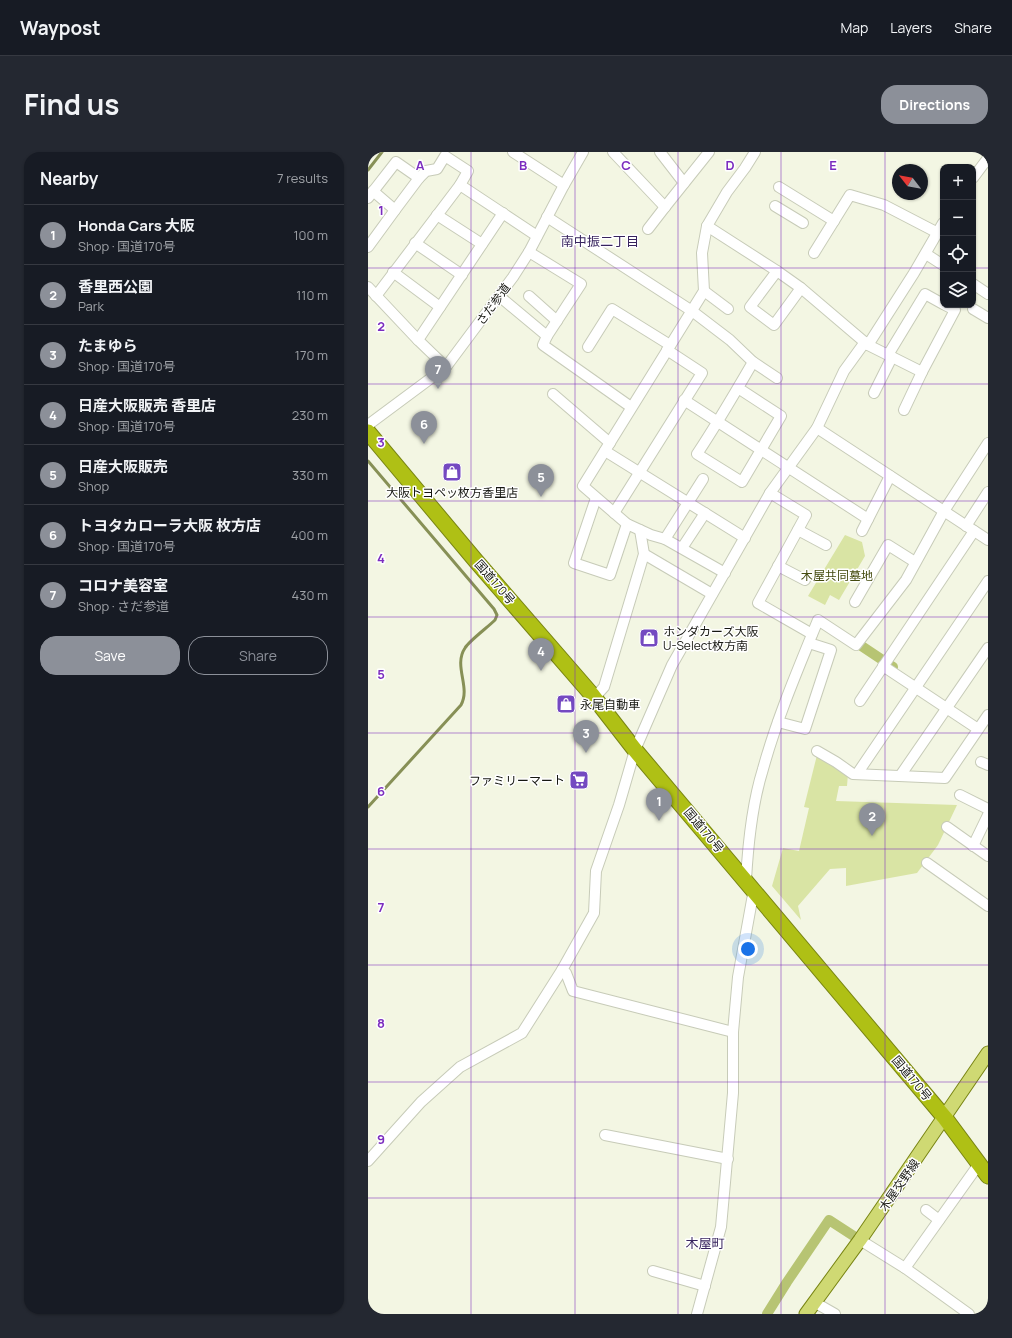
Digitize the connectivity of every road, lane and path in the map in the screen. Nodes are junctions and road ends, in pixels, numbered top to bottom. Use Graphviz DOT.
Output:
graph roads {
  1 [pos="513,152"];
  2 [pos="583,152"];
  3 [pos="613,152"];
  4 [pos="660,152"];
  5 [pos="709,152"];
  6 [pos="755,152"];
  7 [pos="445,154"];
  8 [pos="988,158"];
  9 [pos="976,174"];
  10 [pos="419,178"];
  11 [pos="684,183"];
  12 [pos="460,185"];
  13 [pos="564,185"];
  14 [pos="779,187"];
  15 [pos="370,194"];
  16 [pos="794,196"];
  17 [pos="776,206"];
  18 [pos="665,207"];
  19 [pos="395,210"];
  20 [pos="785,212"];
  21 [pos="503,213"];
  22 [pos="437,215"];
  23 [pos="548,217"];
  24 [pos="834,221"];
  25 [pos="803,223"];
  26 [pos="707,226"];
  27 [pos="648,229"];
  28 [pos="940,229"];
  29 [pos="938,233"];
  30 [pos="537,236"];
  31 [pos="415,243"];
  32 [pos="482,244"];
  33 [pos="368,247"];
  34 [pos="529,252"];
  35 [pos="814,253"];
  36 [pos="926,254"];
  37 [pos="940,263"];
  38 [pos="777,270"];
  39 [pos="393,272"];
  40 [pos="462,275"];
  41 [pos="976,286"];
  42 [pos="368,287"];
  43 [pos="801,288"];
  44 [pos="704,291"];
  45 [pos="988,294"];
  46 [pos="376,296"];
  47 [pos="499,296"];
  48 [pos="529,296"];
  49 [pos="940,302"];
  50 [pos="440,307"];
  51 [pos="951,308"];
  52 [pos="728,309"];
  53 [pos="973,309"];
  54 [pos="692,311"];
  55 [pos="988,318"];
  56 [pos="557,321"];
  57 [pos="548,336"];
  58 [pos="418,340"];
  59 [pos="866,344"];
  60 [pos="588,346"];
  61 [pos="669,348"];
  62 [pos="890,356"];
  63 [pos="753,362"];
  64 [pos="446,367"];
  65 [pos="922,372"];
  66 [pos="777,378"];
  67 [pos="738,388"];
  68 [pos="874,393"];
  69 [pos="553,394"];
  70 [pos="684,400"];
  71 [pos="632,407"];
  72 [pos="904,410"];
  73 [pos="718,422"];
  74 [pos="368,425"];
  75 [pos="817,428"];
  76 [pos="368,432"];
  77 [pos="988,443"];
  78 [pos="608,447"];
  79 [pos="761,450"];
  80 [pos="788,467"];
  81 [pos="639,473"];
  82 [pos="890,476"];
  83 [pos="703,479"];
  84 [pos="988,492"];
  85 [pos="770,493"];
  86 [pos="596,498"];
  87 [pos="688,503"];
  88 [pos="944,511"];
  89 [pos="614,513"];
  90 [pos="705,513"];
  91 [pos="868,519"];
  92 [pos="626,524"];
  93 [pos="970,528"];
  94 [pos="640,530"];
  95 [pos="798,530"];
  96 [pos="862,532"];
  97 [pos="665,538"];
  98 [pos="745,538"];
  99 [pos="988,540"];
  100 [pos="826,545"];
  101 [pos="682,548"];
  102 [pos="644,554"];
  103 [pos="915,562"];
  104 [pos="778,566"];
  105 [pos="725,573"];
  106 [pos="805,580"];
  107 [pos="988,581"];
  108 [pos="712,594"];
  109 [pos="855,602"];
  110 [pos="810,639"];
  111 [pos="988,648"];
  112 [pos="883,666"];
  113 [pos="915,688"];
  114 [pos="594,697"];
  115 [pos="860,701"];
  116 [pos="946,709"];
  117 [pos="988,715"];
  118 [pos="778,722"];
  119 [pos="982,729"];
  120 [pos="636,750"];
  121 [pos="816,751"];
  122 [pos="857,774"];
  123 [pos="900,776"];
  124 [pos="960,795"];
  125 [pos="988,815"];
  126 [pos="947,827"];
  127 [pos="973,846"];
  128 [pos="988,856"];
  129 [pos="927,863"];
  130 [pos="750,885"];
  131 [pos="988,906"];
  132 [pos="562,970"];
  133 [pos="733,1032"];
  134 [pos="988,1053"];
  135 [pos="944,1118"];
  136 [pos="605,1134"];
  137 [pos="728,1159"];
  138 [pos="368,1161"];
  139 [pos="979,1164"];
  140 [pos="988,1176"];
  141 [pos="926,1210"];
  142 [pos="939,1220"];
  143 [pos="860,1240"];
  144 [pos="905,1268"];
  145 [pos="653,1271"];
  146 [pos="705,1286"];
  147 [pos="814,1302"];
  148 [pos="697,1314"];
  149 [pos="806,1314"];
  150 [pos="835,1314"];
  151 [pos="969,1314"];
  1 -- 13 [label="street"];
  2 -- 13 [label="street, さだ参道"];
  3 -- 18 [label="street"];
  4 -- 11 [label="street"];
  5 -- 11 [label="street"];
  6 -- 26 [label="street"];
  7 -- 10 [label="street"];
  7 -- 12 [label="street"];
  8 -- 9 [label="street"];
  10 -- 15 [label="street"];
  10 -- 19 [label="street"];
  11 -- 18 [label="street"];
  12 -- 21 [label="street"];
  12 -- 22 [label="street"];
  13 -- 23 [label="street, さだ参道"];
  14 -- 16 [label="street"];
  15 -- 19 [label="street"];
  16 -- 20 [label="street"];
  16 -- 24 [label="street"];
  17 -- 20 [label="street"];
  18 -- 27 [label="street"];
  19 -- 33 [label="street"];
  20 -- 25 [label="street"];
  21 -- 30 [label="street"];
  21 -- 32 [label="street"];
  22 -- 31 [label="street"];
  22 -- 32 [label="street"];
  23 -- 30 [label="street, さだ参道"];
  23 -- 54 [label="street"];
  24 -- 29 [label="street"];
  24 -- 35 [label="street"];
  26 -- 38 [label="street"];
  26 -- 44 [label="street"];
  28 -- 29 [label="street"];
  29 -- 36 [label="street"];
  30 -- 34 [label="street, さだ参道"];
  31 -- 39 [label="street"];
  31 -- 40 [label="street"];
  32 -- 40 [label="street"];
  34 -- 47 [label="street, さだ参道"];
  34 -- 56 [label="street"];
  36 -- 37 [label="street"];
  36 -- 59 [label="street"];
  38 -- 43 [label="street"];
  38 -- 43 [label="street"];
  39 -- 46 [label="street"];
  39 -- 50 [label="street"];
  40 -- 50 [label="street"];
  41 -- 45 [label="street"];
  42 -- 46 [label="street"];
  43 -- 59 [label="street"];
  44 -- 52 [label="street"];
  44 -- 54 [label="street"];
  46 -- 58 [label="street"];
  47 -- 57 [label="street"];
  47 -- 64 [label="street, さだ参道"];
  48 -- 56 [label="street"];
  49 -- 62 [label="street"];
  50 -- 58 [label="street"];
  51 -- 65 [label="street"];
  53 -- 55 [label="street"];
  54 -- 61 [label="street"];
  54 -- 63 [label="street"];
  56 -- 57 [label="street"];
  57 -- 71 [label="street"];
  58 -- 64 [label="street"];
  59 -- 62 [label="street"];
  59 -- 75 [label="street"];
  60 -- 61 [label="street"];
  61 -- 70 [label="street"];
  61 -- 71 [label="street"];
  62 -- 65 [label="street"];
  62 -- 68 [label="street"];
  63 -- 66 [label="street"];
  63 -- 67 [label="street"];
  64 -- 74 [label="street, さだ参道"];
  65 -- 72 [label="street"];
  67 -- 73 [label="street"];
  67 -- 79 [label="street"];
  69 -- 78 [label="street"];
  70 -- 73 [label="street"];
  70 -- 81 [label="street"];
  71 -- 78 [label="street"];
  73 -- 79 [label="street"];
  73 -- 79 [label="street"];
  75 -- 80 [label="street"];
  75 -- 82 [label="street"];
  76 -- 114 [label="highway, 国道170号"];
  77 -- 88 [label="street"];
  78 -- 81 [label="street"];
  78 -- 86 [label="street"];
  79 -- 80 [label="street"];
  80 -- 85 [label="street"];
  80 -- 91 [label="street"];
  81 -- 87 [label="street"];
  81 -- 89 [label="street"];
  82 -- 88 [label="street"];
  82 -- 91 [label="street"];
  83 -- 87 [label="street"];
  84 -- 93 [label="street"];
  85 -- 95 [label="street"];
  85 -- 98 [label="street"];
  86 -- 89 [label="street"];
  86 -- 92 [label="street"];
  87 -- 90 [label="street"];
  87 -- 97 [label="street"];
  88 -- 93 [label="street"];
  88 -- 103 [label="street"];
  89 -- 92 [label="street"];
  90 -- 98 [label="street"];
  90 -- 101 [label="street"];
  91 -- 96 [label="street"];
  92 -- 94 [label="street"];
  93 -- 99 [label="street"];
  93 -- 112 [label="street"];
  94 -- 97 [label="street"];
  94 -- 102 [label="street"];
  95 -- 100 [label="street"];
  95 -- 104 [label="street"];
  97 -- 101 [label="street"];
  98 -- 105 [label="street"];
  101 -- 105 [label="street"];
  102 -- 108 [label="street"];
  102 -- 114 [label="street"];
  103 -- 109 [label="street"];
  103 -- 110 [label="street"];
  104 -- 106 [label="street"];
  104 -- 110 [label="street"];
  105 -- 108 [label="street"];
  107 -- 113 [label="street"];
  108 -- 120 [label="street"];
  110 -- 118 [label="street"];
  110 -- 118 [label="street"];
  111 -- 116 [label="street"];
  112 -- 113 [label="street"];
  112 -- 115 [label="street"];
  113 -- 116 [label="street"];
  113 -- 122 [label="street"];
  114 -- 120 [label="highway, 国道170号"];
  116 -- 119 [label="street"];
  116 -- 123 [label="street"];
  117 -- 119 [label="street"];
  118 -- 130 [label="street"];
  119 -- 123 [label="street"];
  120 -- 130 [label="highway, 国道170号"];
  120 -- 132 [label="street"];
  121 -- 122 [label="street"];
  122 -- 123 [label="street"];
  124 -- 125 [label="street"];
  125 -- 127 [label="street"];
  126 -- 127 [label="street"];
  127 -- 128 [label="street"];
  129 -- 131 [label="street"];
  130 -- 133 [label="street"];
  130 -- 135 [label="highway, 国道170号"];
  132 -- 133 [label="street"];
  132 -- 138 [label="street"];
  133 -- 137 [label="street"];
  134 -- 135 [label="main road, 木屋交野線"];
  135 -- 139 [label="highway, 国道170号"];
  135 -- 143 [label="main road, 木屋交野線"];
  136 -- 137 [label="street"];
  137 -- 146 [label="street"];
  139 -- 140 [label="highway, 国道170号"];
  139 -- 142 [label="street"];
  141 -- 142 [label="street"];
  142 -- 144 [label="street"];
  143 -- 144 [label="street"];
  143 -- 147 [label="main road, 木屋交野線"];
  144 -- 151 [label="street"];
  145 -- 146 [label="street"];
  146 -- 148 [label="street"];
  147 -- 149 [label="main road, 木屋交野線"];
  147 -- 150 [label="street"];
}
